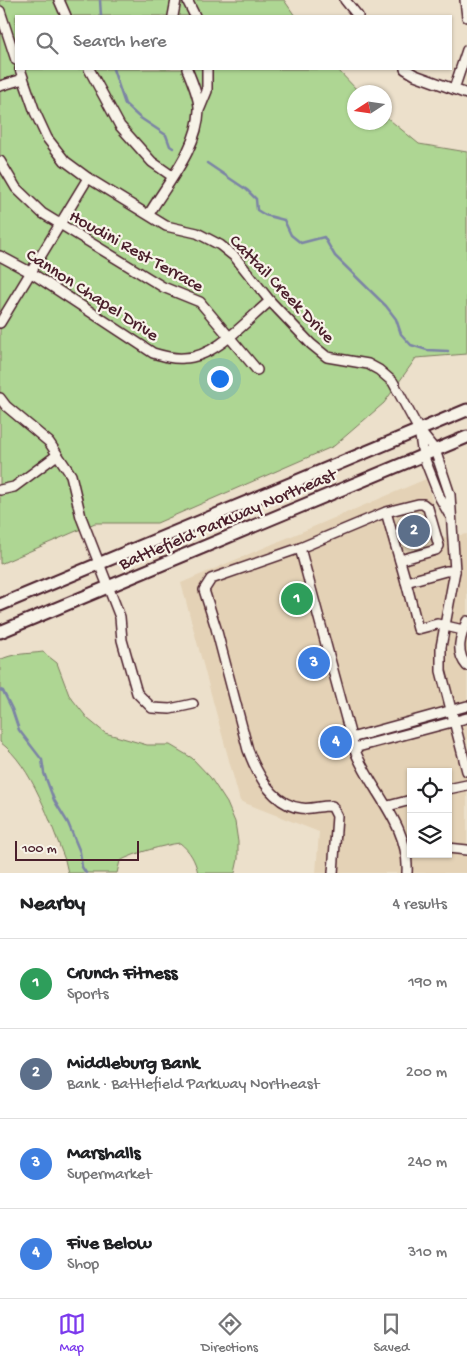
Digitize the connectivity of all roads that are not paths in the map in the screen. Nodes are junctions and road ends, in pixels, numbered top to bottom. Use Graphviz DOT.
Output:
graph roads {
  1 [pos="59,0"];
  2 [pos="176,0"];
  3 [pos="187,0"];
  4 [pos="345,0"];
  5 [pos="465,0"];
  6 [pos="0,11"];
  7 [pos="467,14"];
  8 [pos="66,15"];
  9 [pos="173,15"];
  10 [pos="194,15"];
  11 [pos="357,15"];
  12 [pos="4,36"];
  13 [pos="467,50"];
  14 [pos="15,58"];
  15 [pos="20,70"];
  16 [pos="90,70"];
  17 [pos="187,70"];
  18 [pos="207,70"];
  19 [pos="407,70"];
  20 [pos="23,79"];
  21 [pos="0,86"];
  22 [pos="454,89"];
  23 [pos="467,94"];
  24 [pos="200,108"];
  25 [pos="0,161"];
  26 [pos="172,176"];
  27 [pos="88,178"];
  28 [pos="149,214"];
  29 [pos="59,225"];
  30 [pos="0,256"];
  31 [pos="30,272"];
  32 [pos="270,301"];
  33 [pos="0,324"];
  34 [pos="229,336"];
  35 [pos="257,370"];
  36 [pos="0,398"];
  37 [pos="467,410"];
  38 [pos="419,430"];
  39 [pos="467,437"];
  40 [pos="435,450"];
  41 [pos="422,455"];
  42 [pos="57,456"];
  43 [pos="0,490"];
  44 [pos="386,512"];
  45 [pos="450,516"];
  46 [pos="300,548"];
  47 [pos="400,560"];
  48 [pos="100,564"];
  49 [pos="455,571"];
  50 [pos="406,582"];
  51 [pos="108,587"];
  52 [pos="0,605"];
  53 [pos="467,621"];
  54 [pos="445,626"];
  55 [pos="463,630"];
  56 [pos="0,632"];
  57 [pos="467,666"];
  58 [pos="193,704"];
  59 [pos="467,706"];
  60 [pos="450,710"];
  61 [pos="467,718"];
  62 [pos="453,721"];
  63 [pos="351,738"];
  64 [pos="354,748"];
  65 [pos="467,771"];
  66 [pos="467,785"];
  67 [pos="452,788"];
  68 [pos="407,801"];
  69 [pos="388,806"];
  70 [pos="407,843"];
  71 [pos="452,848"];
  72 [pos="467,850"];
  73 [pos="407,858"];
  74 [pos="332,873"];
  75 [pos="407,873"];
  1 -- 8 [label="street"];
  2 -- 9 [label="street"];
  3 -- 10 [label="street"];
  4 -- 11 [label="street"];
  5 -- 7 [label="street"];
  6 -- 12 [label="street"];
  12 -- 14 [label="street"];
  13 -- 22 [label="street"];
  15 -- 20 [label="street, Cattail Creek Drive"];
  16 -- 26 [label="street"];
  17 -- 24 [label="street"];
  18 -- 24 [label="street"];
  19 -- 22 [label="street"];
  20 -- 21 [label="street"];
  20 -- 27 [label="street, Cattail Creek Drive"];
  22 -- 23 [label="street"];
  24 -- 26 [label="street"];
  25 -- 29 [label="street, Houdini Rest Terrace"];
  26 -- 28 [label="street"];
  27 -- 28 [label="street, Cattail Creek Drive"];
  27 -- 29 [label="street"];
  28 -- 32 [label="street, Cattail Creek Drive"];
  29 -- 31 [label="street"];
  29 -- 34 [label="street, Houdini Rest Terrace"];
  30 -- 31 [label="street, Cannon Chapel Drive"];
  31 -- 33 [label="street"];
  31 -- 34 [label="street, Cannon Chapel Drive"];
  32 -- 34 [label="street, Cannon Chapel Drive"];
  32 -- 38 [label="street, Cattail Creek Drive"];
  34 -- 35 [label="street, Houdini Rest Terrace"];
  36 -- 42 [label="street"];
  37 -- 38 [label="main road, Battlefield Parkway Northeast"];
  38 -- 40 [label="street"];
  38 -- 41 [label="street"];
  38 -- 48 [label="main road, Battlefield Parkway Northeast"];
  39 -- 40 [label="main road, Battlefield Parkway Northeast"];
  40 -- 41 [label="main road, Battlefield Parkway Northeast"];
  40 -- 45 [label="street"];
  41 -- 45 [label="street"];
  41 -- 51 [label="main road, Battlefield Parkway Northeast"];
  42 -- 43 [label="street"];
  42 -- 48 [label="street"];
  44 -- 46 [label="street"];
  44 -- 47 [label="street"];
  44 -- 47 [label="street"];
  45 -- 49 [label="street"];
  46 -- 63 [label="street"];
  46 -- 74 [label="street"];
  47 -- 50 [label="street"];
  48 -- 51 [label="street"];
  48 -- 52 [label="main road, Battlefield Parkway Northeast"];
  49 -- 50 [label="street"];
  49 -- 54 [label="street"];
  50 -- 54 [label="street"];
  51 -- 56 [label="main road, Battlefield Parkway Northeast"];
  51 -- 58 [label="street"];
  53 -- 55 [label="street"];
  54 -- 55 [label="street"];
  54 -- 60 [label="street"];
  55 -- 57 [label="street"];
  59 -- 60 [label="street"];
  60 -- 62 [label="street"];
  60 -- 63 [label="street"];
  61 -- 62 [label="street"];
  62 -- 64 [label="street"];
  62 -- 65 [label="street"];
  63 -- 64 [label="street"];
  64 -- 69 [label="street"];
  66 -- 67 [label="street"];
  68 -- 69 [label="street"];
  69 -- 70 [label="street"];
  71 -- 72 [label="street"];
  73 -- 75 [label="street"];
}
